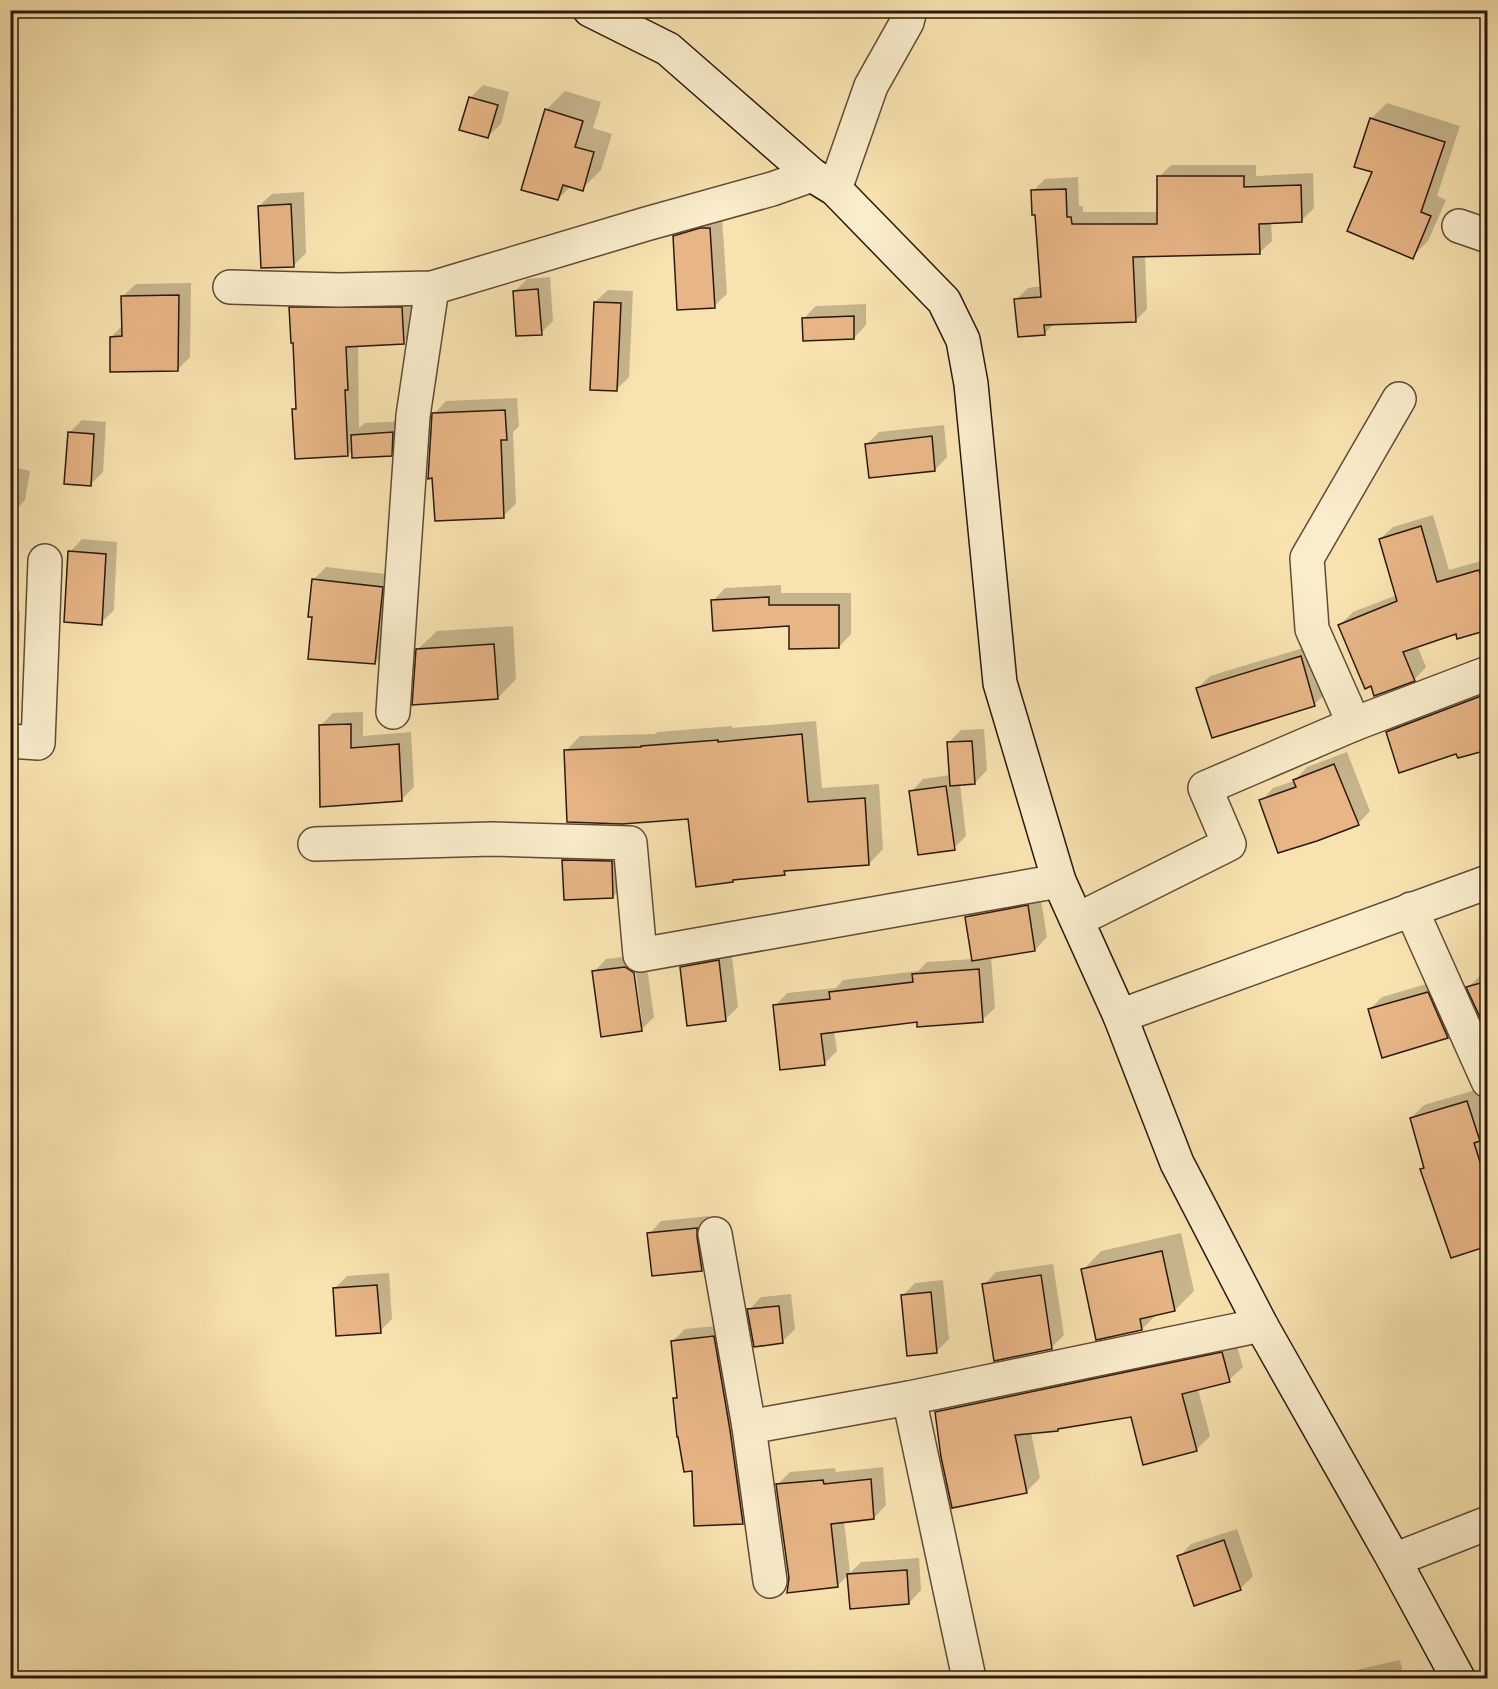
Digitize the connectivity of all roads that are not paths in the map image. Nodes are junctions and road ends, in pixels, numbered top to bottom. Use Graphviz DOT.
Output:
graph roads {
  1 [pos="590,10"];
  2 [pos="910,10"];
  3 [pos="824,182"];
  4 [pos="230,287"];
  5 [pos="432,288"];
  6 [pos="1399,399"];
  7 [pos="45,561"];
  8 [pos="1488,673"];
  9 [pos="393,712"];
  10 [pos="1354,724"];
  11 [pos="10,741"];
  12 [pos="315,843"];
  13 [pos="1059,881"];
  14 [pos="1488,882"];
  15 [pos="1411,909"];
  16 [pos="1077,920"];
  17 [pos="1120,1016"];
  18 [pos="1488,1080"];
  19 [pos="715,1234"];
  20 [pos="1261,1325"];
  21 [pos="909,1398"];
  22 [pos="749,1427"];
  23 [pos="1488,1523"];
  24 [pos="1394,1560"];
  25 [pos="770,1581"];
  26 [pos="969,1678"];
  27 [pos="1458,1678"];
  1 -- 3 [label="street"];
  2 -- 3 [label="street"];
  3 -- 5 [label="street"];
  3 -- 13 [label="street"];
  4 -- 5 [label="street"];
  5 -- 9 [label="street"];
  6 -- 10 [label="street"];
  7 -- 11 [label="street"];
  8 -- 10 [label="street"];
  10 -- 16 [label="street"];
  12 -- 13 [label="street"];
  13 -- 16 [label="street"];
  14 -- 15 [label="street"];
  15 -- 17 [label="street"];
  15 -- 18 [label="street"];
  16 -- 17 [label="street"];
  17 -- 20 [label="street"];
  19 -- 22 [label="street"];
  20 -- 21 [label="street"];
  20 -- 24 [label="street"];
  21 -- 22 [label="street"];
  21 -- 26 [label="street"];
  22 -- 25 [label="street"];
  23 -- 24 [label="street"];
  24 -- 27 [label="street"];
}
